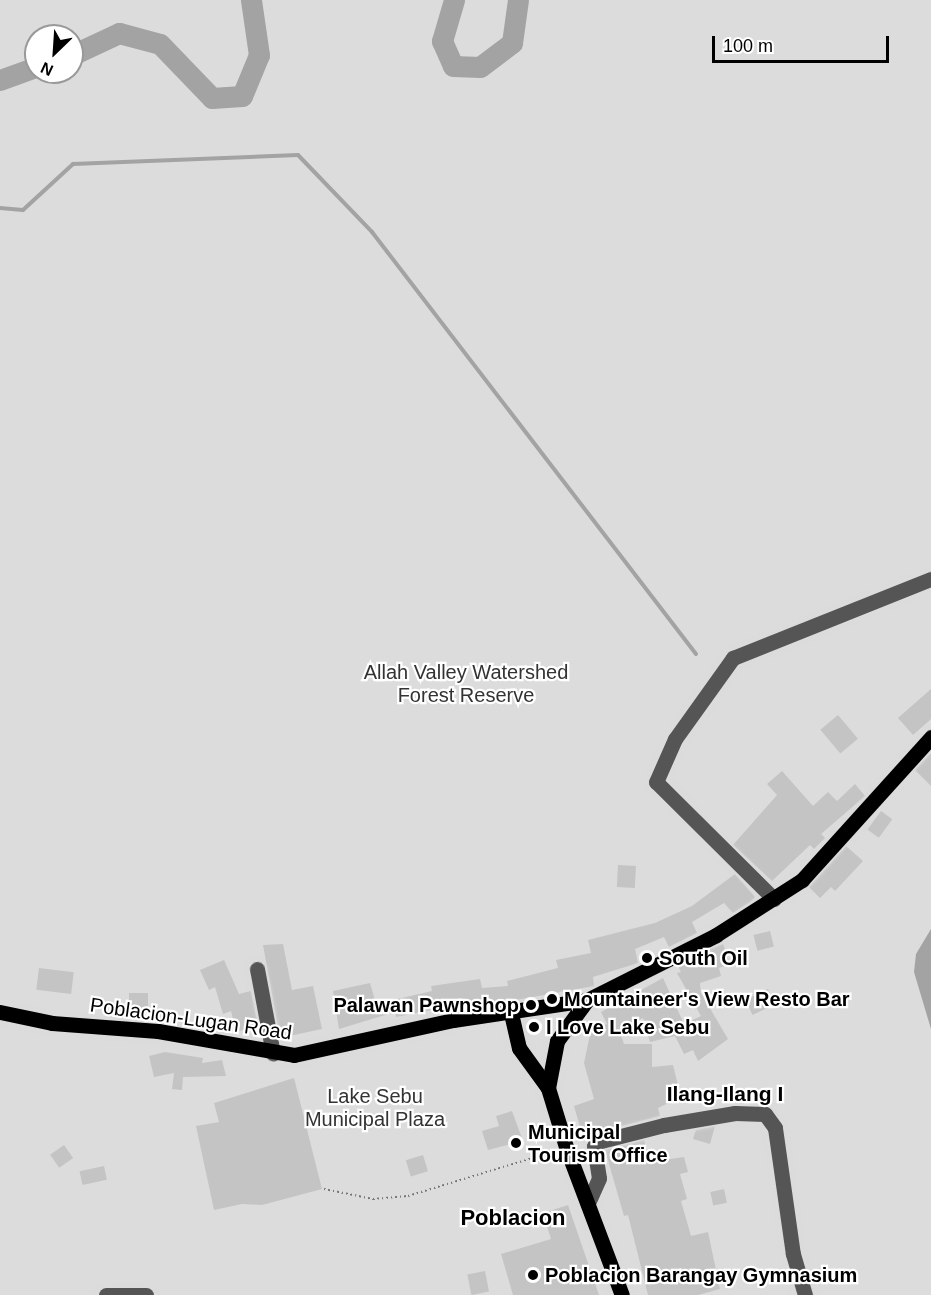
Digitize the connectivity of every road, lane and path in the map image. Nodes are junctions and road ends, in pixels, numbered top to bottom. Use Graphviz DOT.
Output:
graph roads {
  1 [pos="931,579"];
  2 [pos="931,737"];
  3 [pos="774,899"];
  4 [pos="257,969"];
  5 [pos="587,1000"];
  6 [pos="510,1010"];
  7 [pos="0,1012"];
  8 [pos="273,1054"];
  9 [pos="548,1088"];
  10 [pos="566,1147"];
  11 [pos="324,1189"];
  12 [pos="588,1203"];
  13 [pos="106,1295"];
  14 [pos="146,1295"];
  15 [pos="622,1295"];
  16 [pos="805,1295"];
  1 -- 3 [label="street"];
  2 -- 3 [label="main road"];
  3 -- 5 [label="main road"];
  4 -- 8 [label="street"];
  5 -- 6 [label="main road, Poblacion-Lugan Road"];
  5 -- 9 [label="main road"];
  6 -- 8 [label="main road, Poblacion-Lugan Road"];
  6 -- 9 [label="main road"];
  7 -- 8 [label="main road, Poblacion-Lugan Road"];
  9 -- 10 [label="main road"];
  10 -- 11 [label="path"];
  10 -- 12 [label="main road"];
  12 -- 15 [label="main road"];
  12 -- 16 [label="street"];
  13 -- 14 [label="street"];
}
